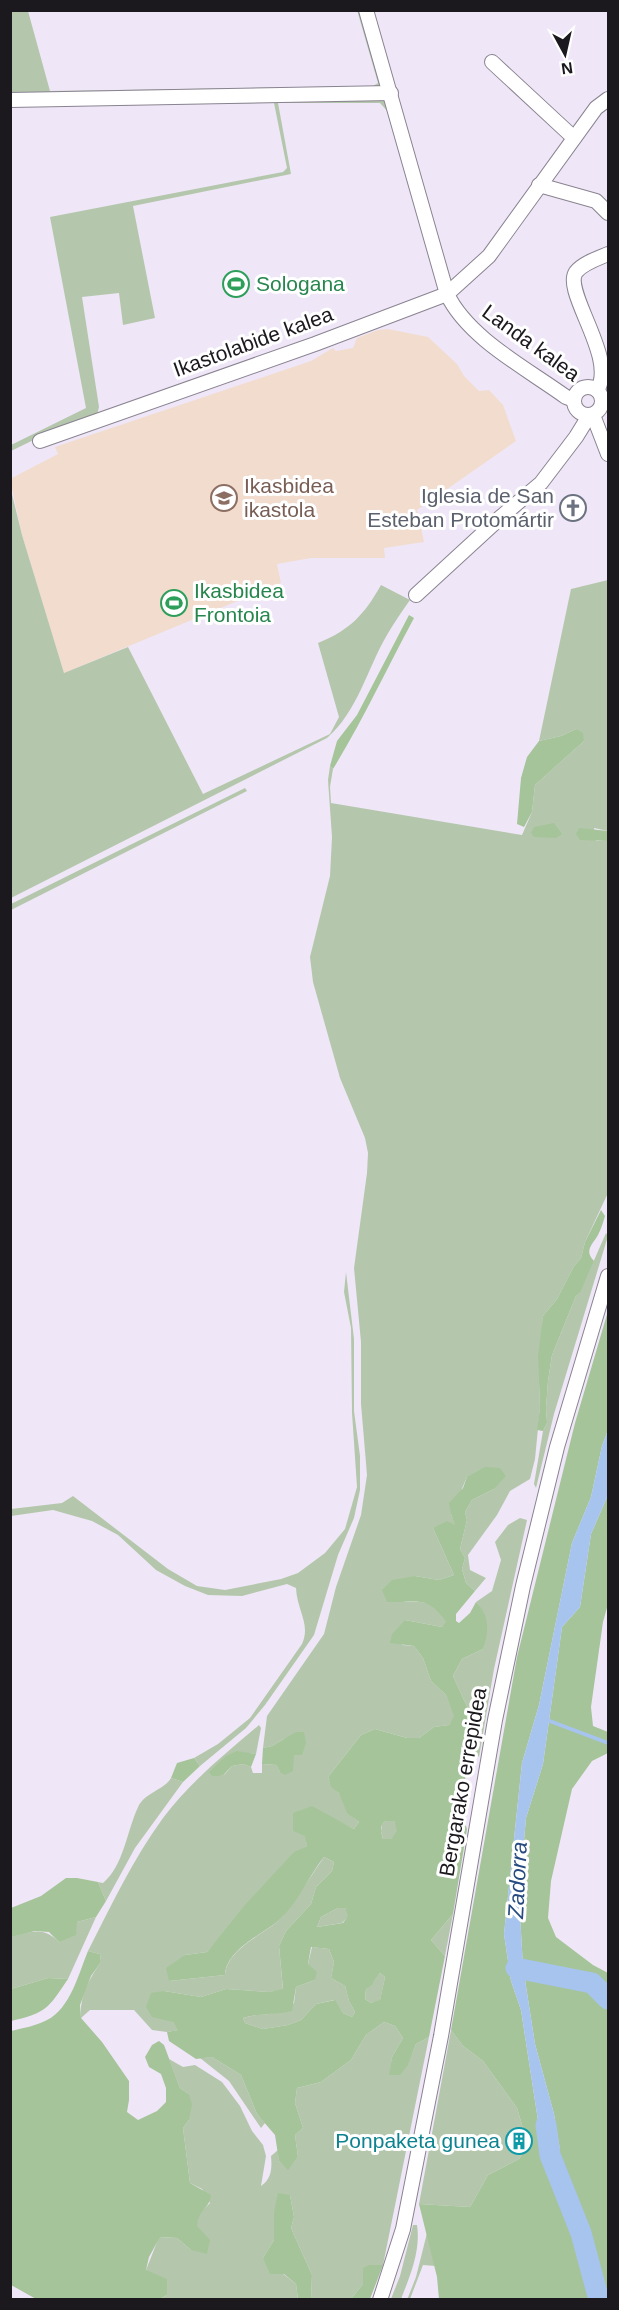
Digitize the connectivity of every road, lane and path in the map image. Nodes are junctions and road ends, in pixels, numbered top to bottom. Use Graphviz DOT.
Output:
graph roads {
  1 [pos="366,10"];
  2 [pos="492,62"];
  3 [pos="391,93"];
  4 [pos="609,99"];
  5 [pos="10,100"];
  6 [pos="574,138"];
  7 [pos="539,184"];
  8 [pos="609,213"];
  9 [pos="609,254"];
  10 [pos="447,294"];
  11 [pos="603,396"];
  12 [pos="574,400"];
  13 [pos="591,415"];
  14 [pos="40,441"];
  15 [pos="609,454"];
  16 [pos="416,595"];
  17 [pos="609,1276"];
  18 [pos="380,2300"];
  1 -- 3 [label="street, Landa kalea"];
  2 -- 6 [label="street"];
  3 -- 5 [label="street"];
  3 -- 10 [label="street, Landa kalea"];
  4 -- 6 [label="street, Ikastolabide kalea"];
  6 -- 7 [label="street, Ikastolabide kalea"];
  7 -- 8 [label="street"];
  7 -- 10 [label="street, Ikastolabide kalea"];
  9 -- 11 [label="street"];
  10 -- 12 [label="street, Landa kalea"];
  10 -- 14 [label="street, Ikastolabide kalea"];
  11 -- 12 [label="street"];
  11 -- 13 [label="street"];
  12 -- 13 [label="street"];
  13 -- 15 [label="street"];
  13 -- 16 [label="street"];
  17 -- 18 [label="street, Bergarako errepidea"];
}
